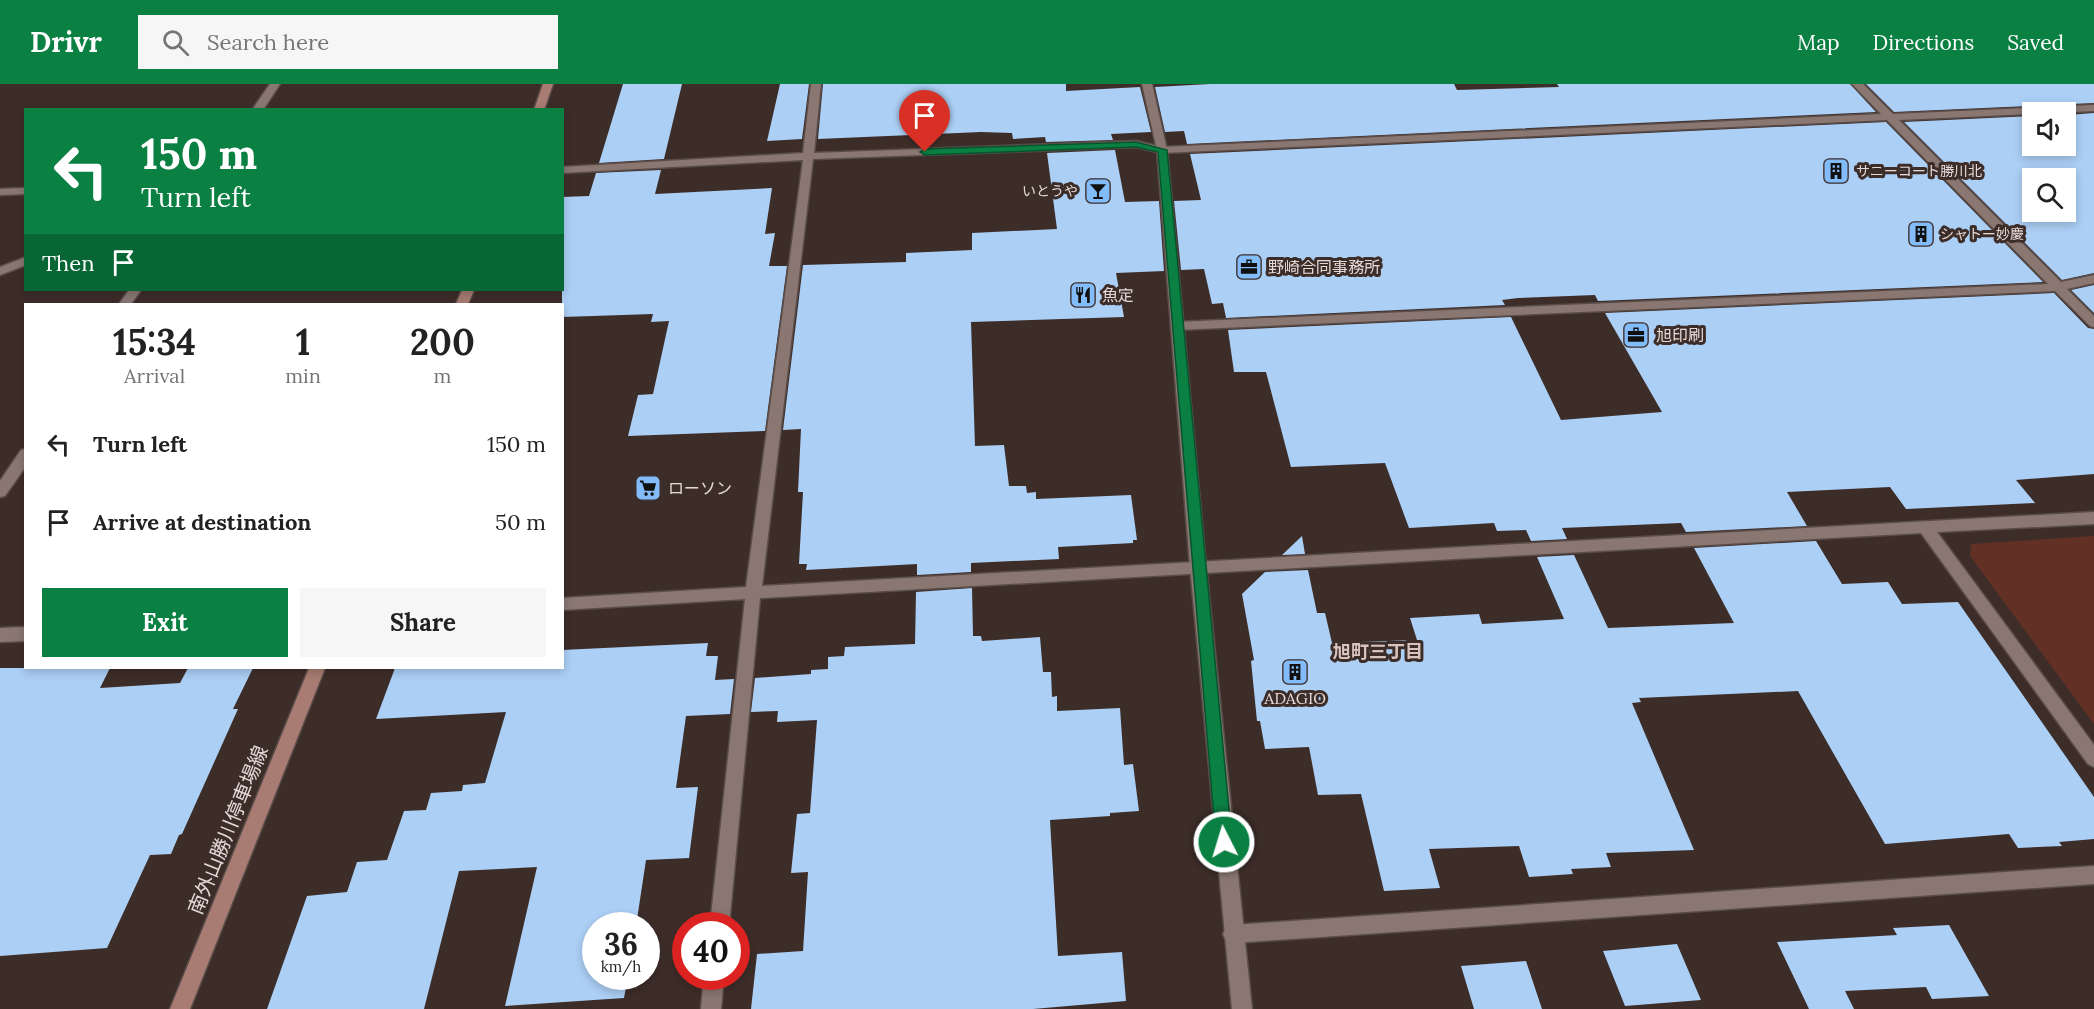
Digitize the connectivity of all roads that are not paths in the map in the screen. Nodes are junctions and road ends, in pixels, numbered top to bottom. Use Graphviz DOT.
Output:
graph roads {
  1 [pos="275,84"];
  2 [pos="549,84"];
  3 [pos="816,84"];
  4 [pos="1147,84"];
  5 [pos="1857,84"];
  6 [pos="258,108"];
  7 [pos="540,108"];
  8 [pos="2094,108"];
  9 [pos="1890,117"];
  10 [pos="1162,150"];
  11 [pos="808,156"];
  12 [pos="564,170"];
  13 [pos="24,190"];
  14 [pos="0,192"];
  15 [pos="24,262"];
  16 [pos="0,271"];
  17 [pos="2094,279"];
  18 [pos="2058,287"];
  19 [pos="2094,323"];
  20 [pos="1177,326"];
  21 [pos="24,457"];
  22 [pos="0,492"];
  23 [pos="2094,518"];
  24 [pos="1926,528"];
  25 [pos="1198,566"];
  26 [pos="753,593"];
  27 [pos="564,604"];
  28 [pos="24,634"];
  29 [pos="0,635"];
  30 [pos="316,669"];
  31 [pos="2094,759"];
  32 [pos="2094,874"];
  33 [pos="720,912"];
  34 [pos="1233,934"];
  35 [pos="713,990"];
  36 [pos="180,1009"];
  37 [pos="711,1009"];
  38 [pos="1242,1009"];
  1 -- 6 [label="street"];
  2 -- 7 [label="main road"];
  3 -- 11 [label="street"];
  4 -- 10 [label="street"];
  5 -- 9 [label="street"];
  8 -- 9 [label="street"];
  9 -- 10 [label="street"];
  9 -- 18 [label="street"];
  10 -- 11 [label="street"];
  10 -- 20 [label="street"];
  11 -- 12 [label="street"];
  11 -- 26 [label="street"];
  13 -- 14 [label="street"];
  15 -- 16 [label="street"];
  17 -- 18 [label="street"];
  18 -- 19 [label="street"];
  18 -- 20 [label="street"];
  20 -- 25 [label="street"];
  21 -- 22 [label="street"];
  23 -- 24 [label="street"];
  24 -- 25 [label="street"];
  24 -- 31 [label="street"];
  25 -- 26 [label="street"];
  25 -- 34 [label="street"];
  26 -- 27 [label="street"];
  26 -- 33 [label="street"];
  28 -- 29 [label="street"];
  30 -- 36 [label="main road, 南外山勝川停車場線"];
  32 -- 34 [label="street"];
  34 -- 38 [label="street"];
  35 -- 37 [label="street"];
}
